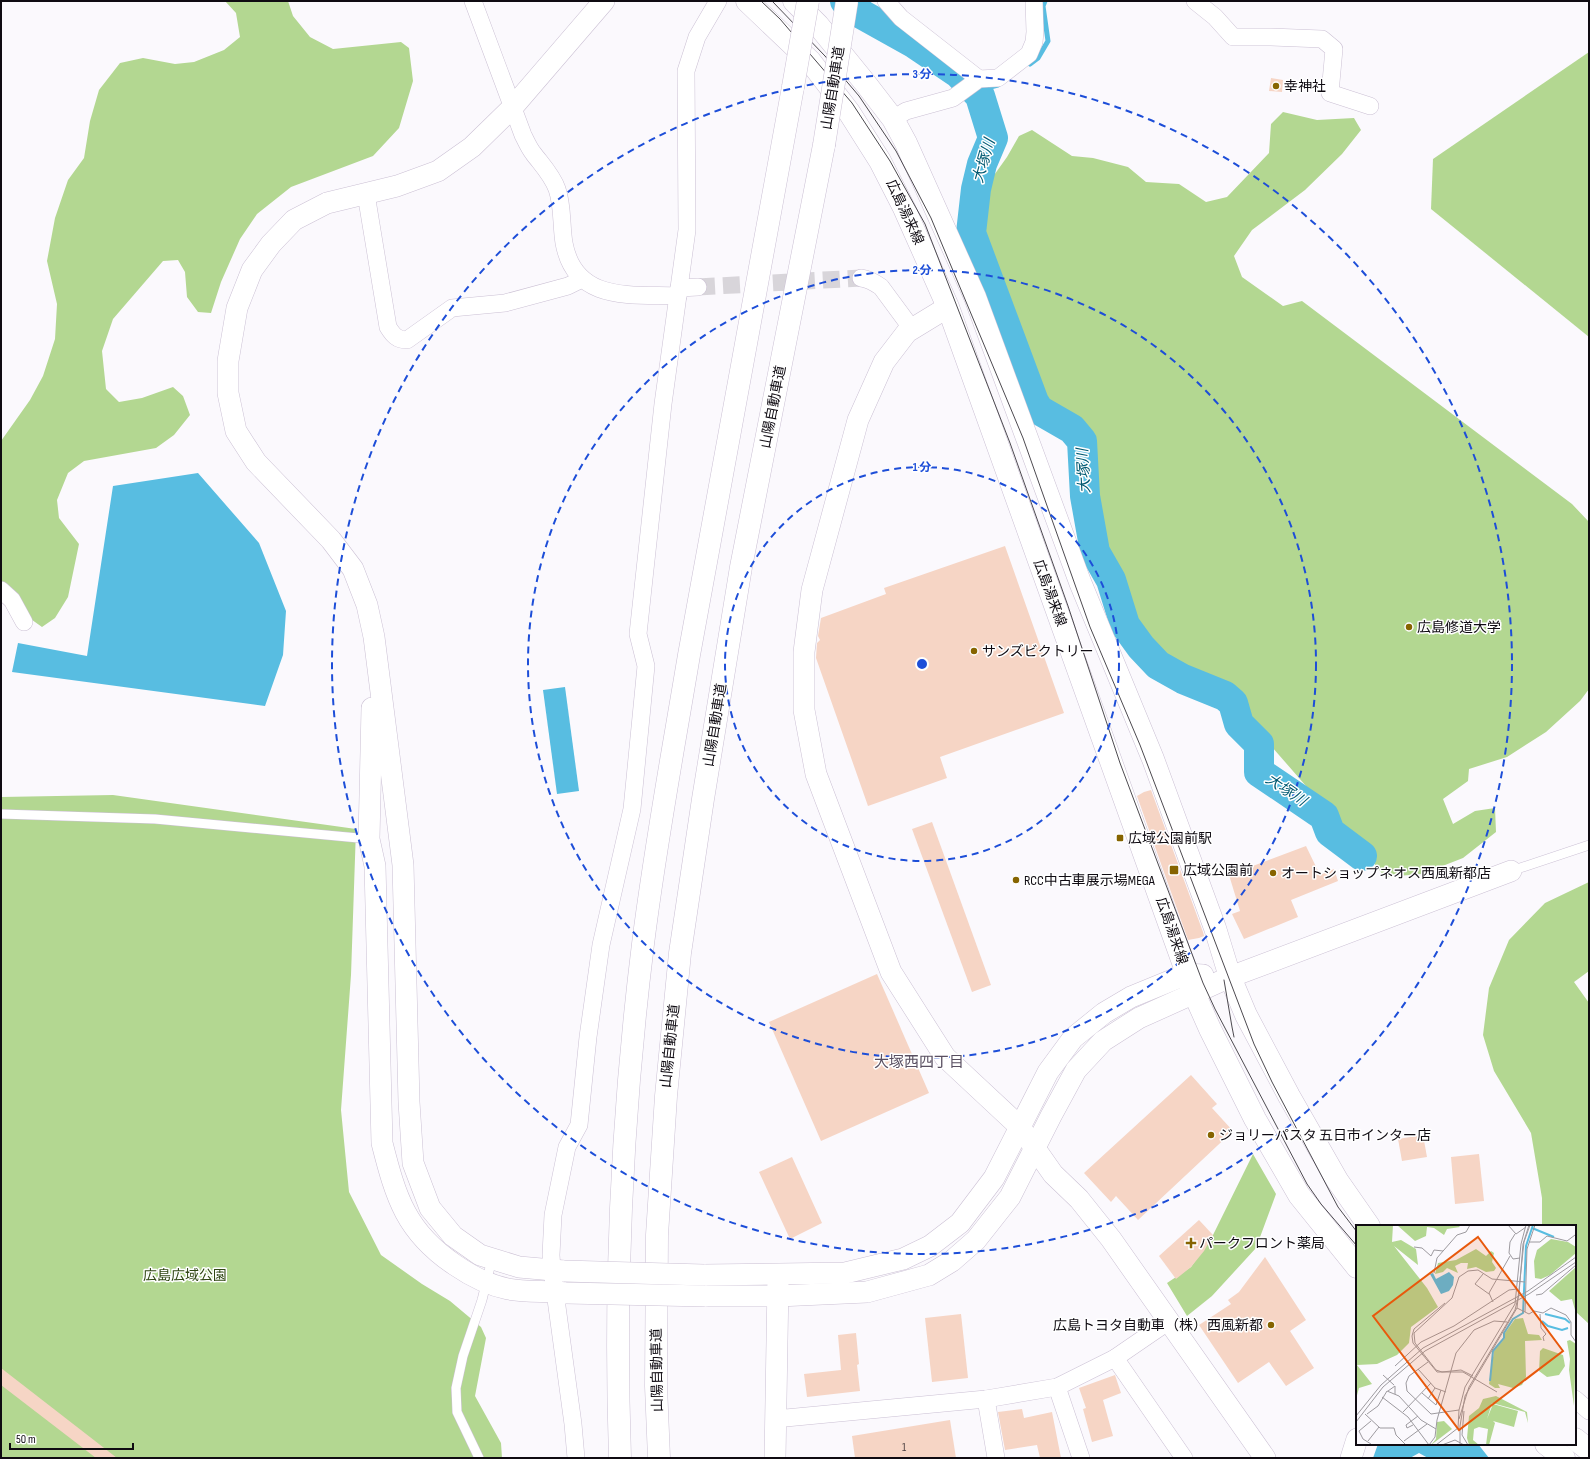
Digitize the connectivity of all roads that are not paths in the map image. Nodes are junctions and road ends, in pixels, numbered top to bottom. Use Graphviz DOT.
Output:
graph roads {
  1 [pos="473,1"];
  2 [pos="604,1"];
  3 [pos="718,1"];
  4 [pos="747,1"];
  5 [pos="794,1"];
  6 [pos="808,1"];
  7 [pos="847,1"];
  8 [pos="886,1"];
  9 [pos="1034,1"];
  10 [pos="1195,1"];
  11 [pos="978,79"];
  12 [pos="1370,106"];
  13 [pos="512,108"];
  14 [pos="893,119"];
  15 [pos="366,194"];
  16 [pos="861,278"];
  17 [pos="582,279"];
  18 [pos="698,287"];
  19 [pos="679,292"];
  20 [pos="948,307"];
  21 [pos="912,329"];
  22 [pos="1,590"];
  23 [pos="24,622"];
  24 [pos="374,637"];
  25 [pos="1,814"];
  26 [pos="369,839"];
  27 [pos="1589,846"];
  28 [pos="1511,871"];
  29 [pos="1230,977"];
  30 [pos="1190,983"];
  31 [pos="1020,1127"];
  32 [pos="1035,1149"];
  33 [pos="1368,1225"];
  34 [pos="492,1260"];
  35 [pos="1356,1266"];
  36 [pos="558,1270"];
  37 [pos="778,1275"];
  38 [pos="486,1283"];
  39 [pos="560,1292"];
  40 [pos="778,1296"];
  41 [pos="1169,1321"];
  42 [pos="1115,1358"];
  43 [pos="1057,1387"];
  44 [pos="986,1398"];
  45 [pos="1576,1400"];
  46 [pos="1589,1411"];
  47 [pos="776,1419"];
  48 [pos="1576,1440"];
  49 [pos="1356,1442"];
  50 [pos="1547,1445"];
  51 [pos="1589,1450"];
  52 [pos="478,1458"];
  53 [pos="576,1458"];
  54 [pos="620,1458"];
  55 [pos="659,1458"];
  56 [pos="775,1458"];
  57 [pos="996,1458"];
  58 [pos="1082,1458"];
  59 [pos="1184,1458"];
  60 [pos="1265,1458"];
  61 [pos="1351,1458"];
  62 [pos="1564,1458"];
  1 -- 13 [label="street"];
  2 -- 13 [label="street"];
  3 -- 19 [label="street"];
  4 -- 20 [label="main road, 広島湯来線"];
  5 -- 14 [label="main road, 広島湯来線"];
  6 -- 54 [label="main road, bridge"];
  7 -- 55 [label="main road, 山陽自動車道, bridge"];
  8 -- 11 [label="street"];
  9 -- 11 [label="street"];
  10 -- 12 [label="street"];
  11 -- 14 [label="street"];
  13 -- 15 [label="street"];
  13 -- 17 [label="street"];
  14 -- 29 [label="main road, 広島湯来線"];
  15 -- 17 [label="street"];
  15 -- 24 [label="street"];
  16 -- 21 [label="street"];
  17 -- 19 [label="street"];
  18 -- 19 [label="street"];
  19 -- 36 [label="street"];
  20 -- 21 [label="street"];
  20 -- 30 [label="main road, 広島湯来線"];
  21 -- 31 [label="street"];
  22 -- 23 [label="street"];
  24 -- 26 [label="street"];
  24 -- 34 [label="street"];
  25 -- 26 [label="lane"];
  26 -- 38 [label="street"];
  27 -- 28 [label="lane"];
  28 -- 29 [label="street"];
  29 -- 30 [label="street"];
  29 -- 33 [label="main road, 広島湯来線"];
  30 -- 31 [label="street"];
  30 -- 32 [label="street"];
  30 -- 35 [label="main road, 広島湯来線"];
  31 -- 32 [label="street"];
  31 -- 37 [label="street"];
  32 -- 40 [label="street"];
  32 -- 41 [label="street"];
  34 -- 36 [label="street"];
  34 -- 38 [label="lane"];
  36 -- 37 [label="street, bridge"];
  36 -- 39 [label="street"];
  37 -- 40 [label="street"];
  38 -- 39 [label="street"];
  38 -- 52 [label="lane"];
  39 -- 40 [label="street, bridge"];
  39 -- 53 [label="street"];
  40 -- 47 [label="street"];
  41 -- 42 [label="street"];
  41 -- 60 [label="street"];
  42 -- 43 [label="street"];
  42 -- 59 [label="street"];
  43 -- 44 [label="street"];
  43 -- 58 [label="street"];
  44 -- 47 [label="street"];
  44 -- 57 [label="street"];
  45 -- 46 [label="street"];
  47 -- 56 [label="street"];
  48 -- 51 [label="main road"];
  49 -- 61 [label="street"];
  50 -- 62 [label="main road"];
}
